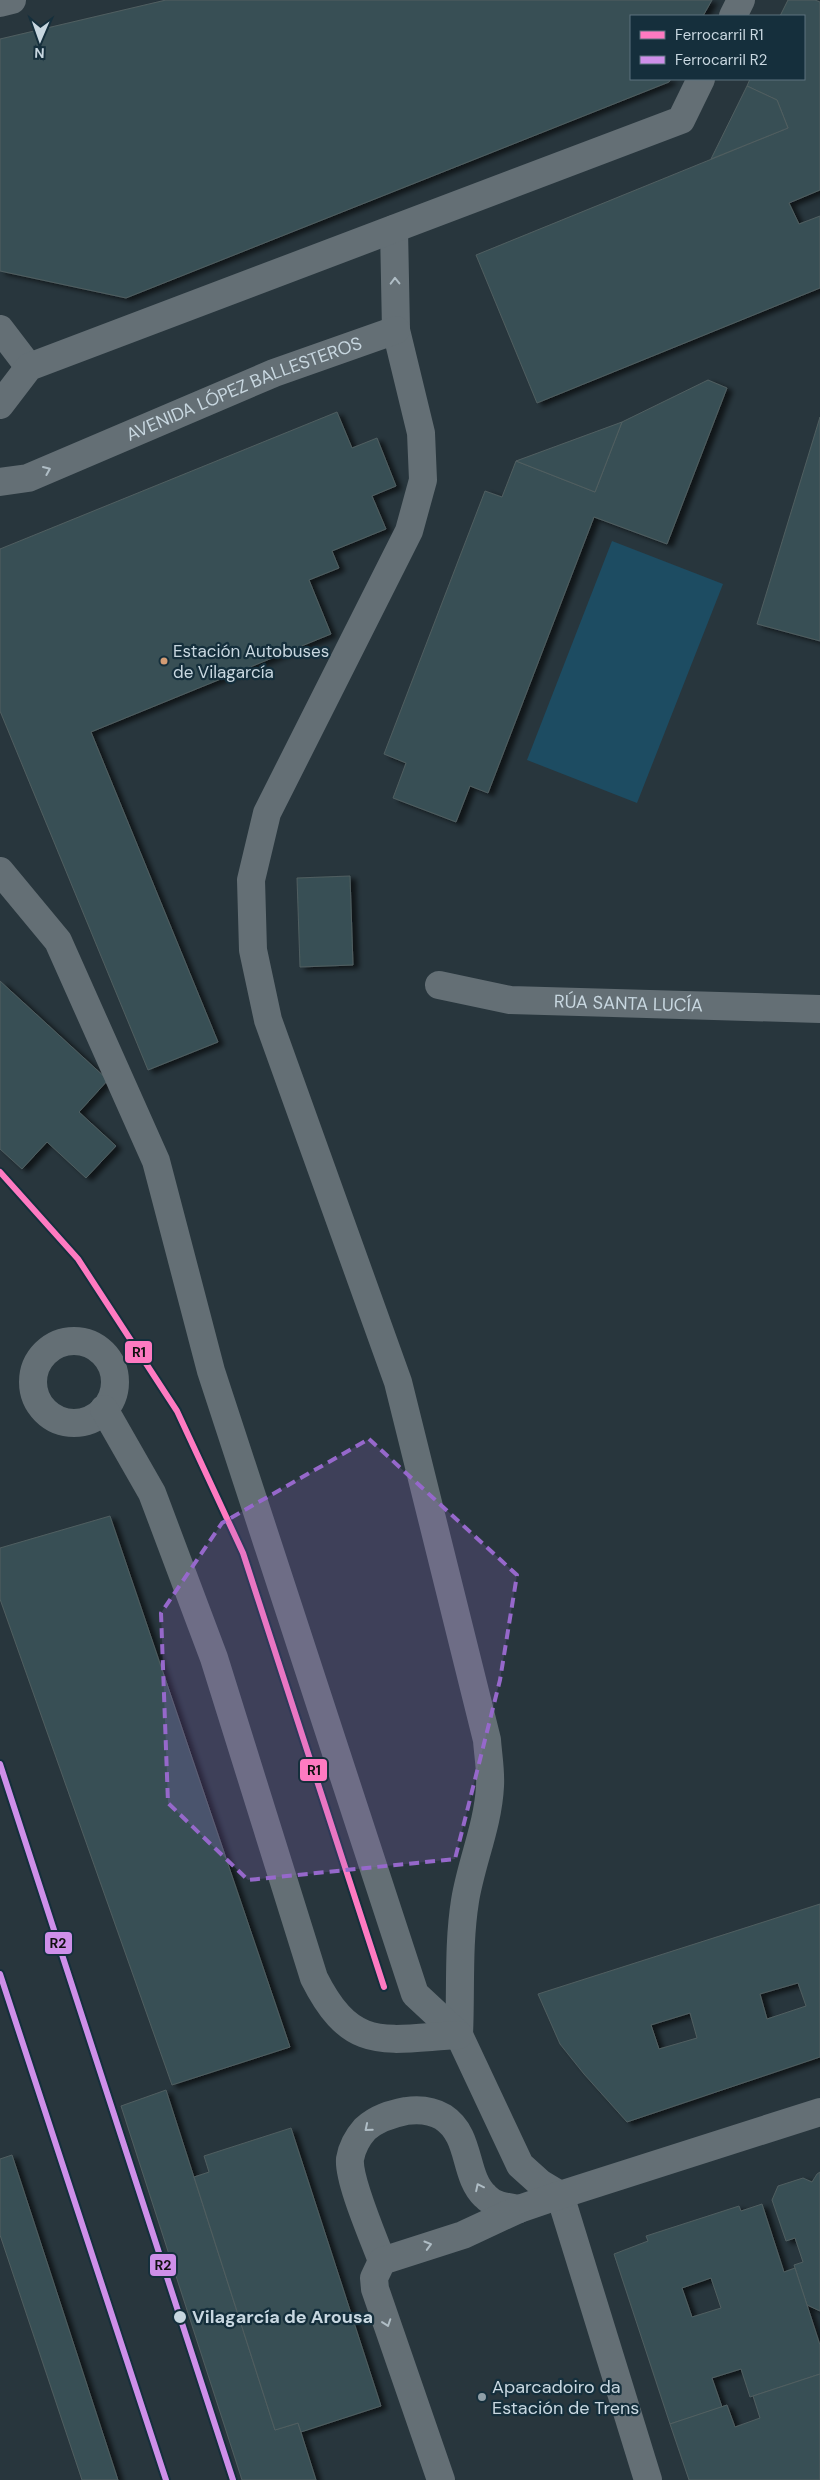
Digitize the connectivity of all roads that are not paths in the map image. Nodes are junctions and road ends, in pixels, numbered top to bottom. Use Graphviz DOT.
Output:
graph roads {
  1 [pos="12,0"];
  2 [pos="741,0"];
  3 [pos="0,3"];
  4 [pos="734,15"];
  5 [pos="700,80"];
  6 [pos="394,229"];
  7 [pos="0,329"];
  8 [pos="396,330"];
  9 [pos="29,367"];
  10 [pos="0,405"];
  11 [pos="0,482"];
  12 [pos="0,871"];
  13 [pos="439,985"];
  14 [pos="820,1009"];
  15 [pos="104,1409"];
  16 [pos="459,2034"];
  17 [pos="820,2112"];
  18 [pos="560,2196"];
  19 [pos="520,2210"];
  20 [pos="382,2261"];
  21 [pos="441,2480"];
  22 [pos="648,2480"];
  1 -- 3 [label="street"];
  2 -- 4 [label="street"];
  5 -- 6 [label="street"];
  8 -- 6 [label="street, one-way"];
  6 -- 9 [label="street"];
  7 -- 9 [label="street"];
  11 -- 8 [label="street, AVENIDA LÓPEZ BALLESTEROS, one-way"];
  8 -- 16 [label="street"];
  9 -- 10 [label="street"];
  12 -- 16 [label="street"];
  13 -- 14 [label="street, RÚA SANTA LUCÍA"];
  15 -- 16 [label="street"];
  16 -- 18 [label="street"];
  17 -- 18 [label="street"];
  18 -- 19 [label="street"];
  18 -- 22 [label="street"];
  20 -- 19 [label="street, one-way"];
  19 -- 20 [label="street, one-way"];
  20 -- 21 [label="street, one-way"];
}
